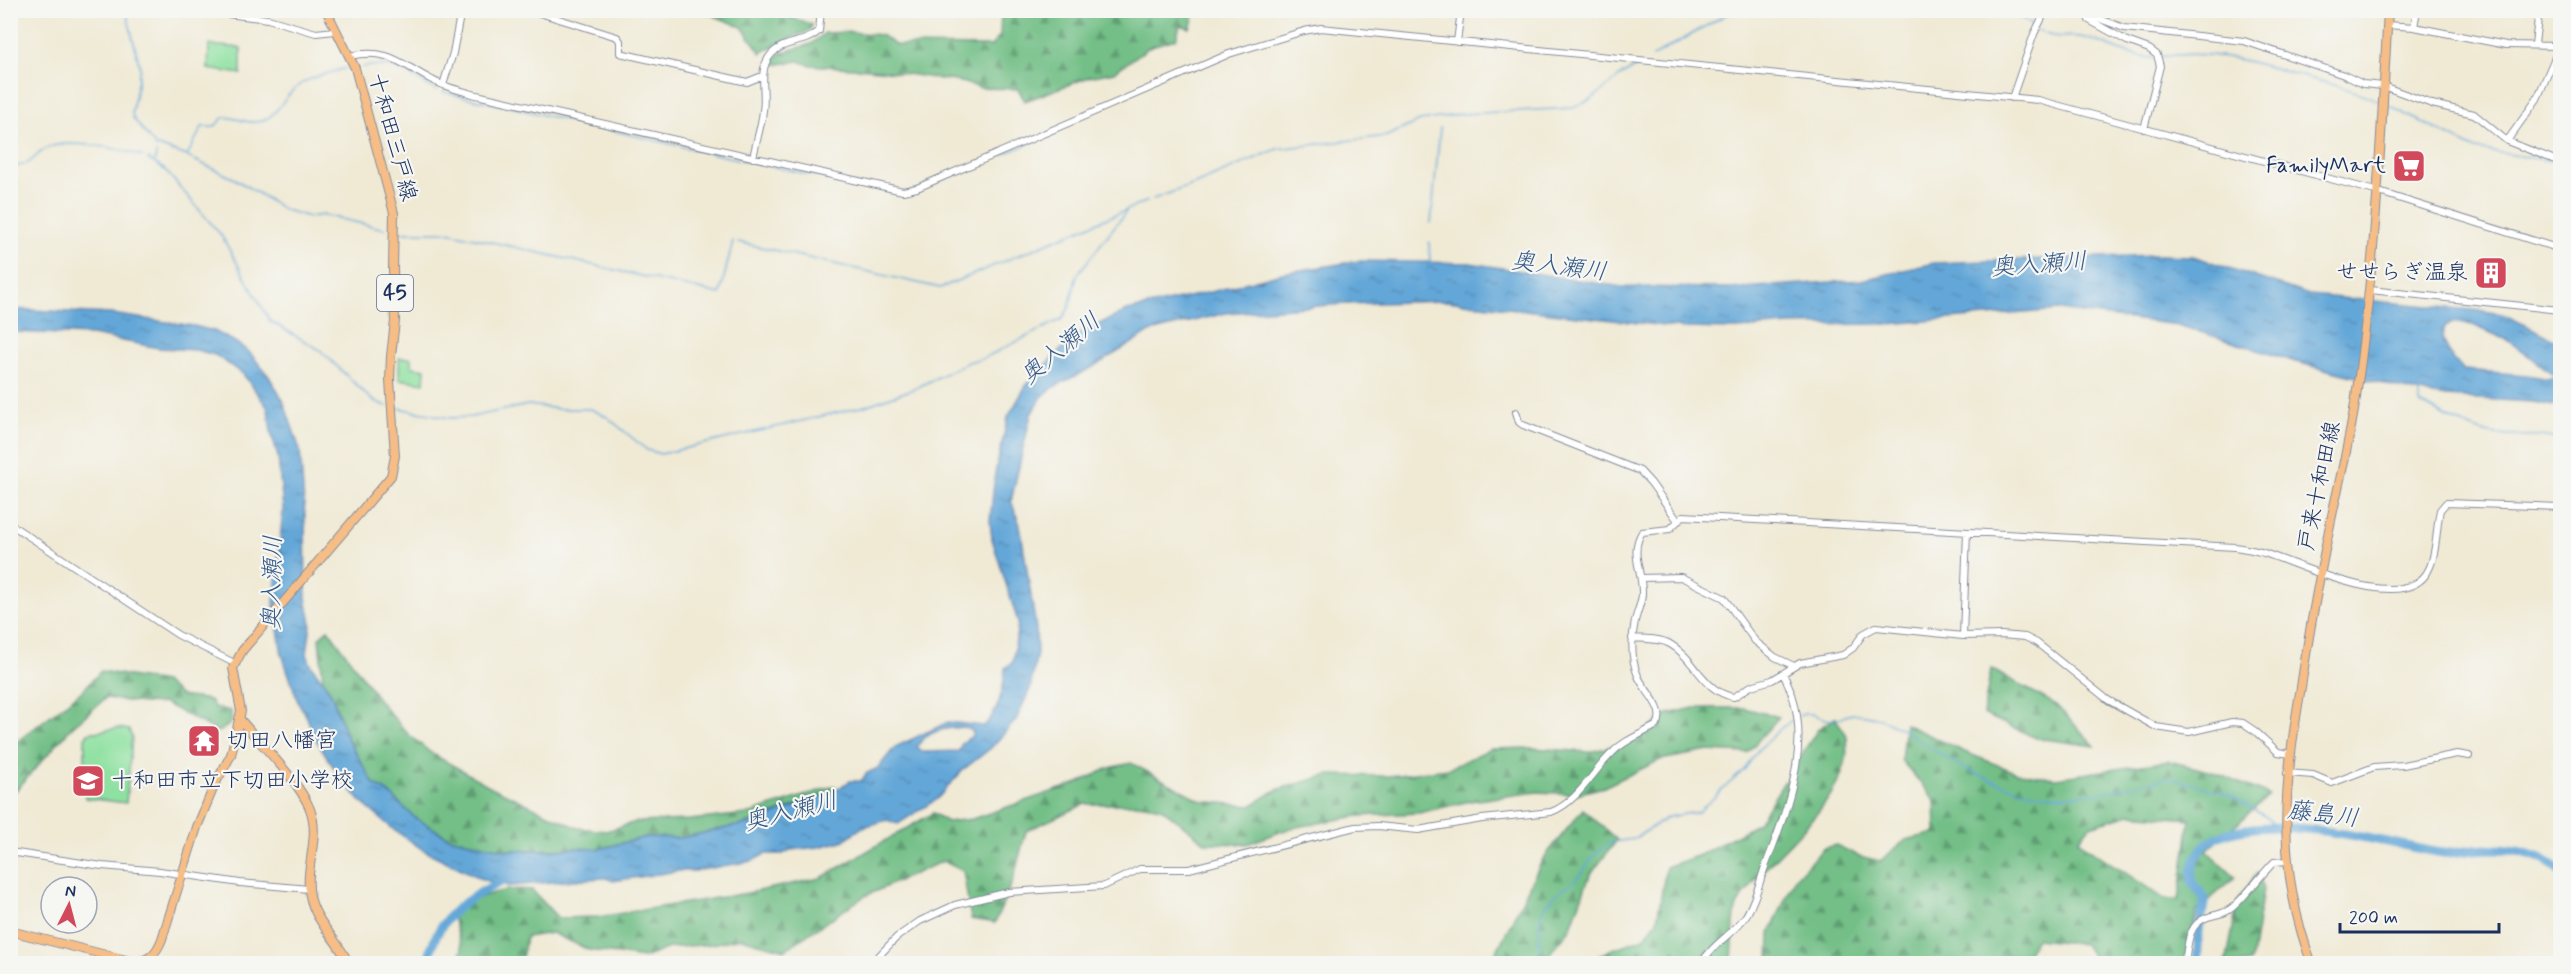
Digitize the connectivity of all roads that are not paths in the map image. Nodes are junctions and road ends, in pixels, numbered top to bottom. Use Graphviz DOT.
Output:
graph roads {
  1 [pos="195,10"];
  2 [pos="326,10"];
  3 [pos="461,10"];
  4 [pos="530,10"];
  5 [pos="821,10"];
  6 [pos="1461,10"];
  7 [pos="2046,10"];
  8 [pos="2388,10"];
  9 [pos="2417,10"];
  10 [pos="2539,10"];
  11 [pos="2079,12"];
  12 [pos="2387,25"];
  13 [pos="2414,27"];
  14 [pos="335,32"];
  15 [pos="1457,42"];
  16 [pos="2535,44"];
  17 [pos="2560,46"];
  18 [pos="349,56"];
  19 [pos="762,76"];
  20 [pos="443,85"];
  21 [pos="2383,86"];
  22 [pos="2012,98"];
  23 [pos="2144,129"];
  24 [pos="2507,141"];
  25 [pos="753,158"];
  26 [pos="2560,162"];
  27 [pos="2379,192"];
  28 [pos="2560,249"];
  29 [pos="2370,291"];
  30 [pos="2560,310"];
  31 [pos="1516,412"];
  32 [pos="2560,507"];
  33 [pos="1678,521"];
  34 [pos="10,524"];
  35 [pos="1967,532"];
  36 [pos="2320,574"];
  37 [pos="1641,578"];
  38 [pos="1963,636"];
  39 [pos="1632,638"];
  40 [pos="234,663"];
  41 [pos="1794,666"];
  42 [pos="1783,674"];
  43 [pos="239,718"];
  44 [pos="2290,754"];
  45 [pos="2469,756"];
  46 [pos="2287,773"];
  47 [pos="10,852"];
  48 [pos="2288,861"];
  49 [pos="181,875"];
  50 [pos="309,889"];
  51 [pos="10,932"];
  52 [pos="349,963"];
  53 [pos="871,963"];
  54 [pos="1701,963"];
  55 [pos="2185,963"];
  56 [pos="2312,963"];
  1 -- 14 [label="street"];
  2 -- 14 [label="main road, 十和田三戸線 / 45"];
  3 -- 20 [label="street"];
  4 -- 19 [label="street"];
  5 -- 19 [label="street"];
  6 -- 15 [label="street"];
  7 -- 22 [label="street"];
  8 -- 12 [label="main road, 戸来十和田線"];
  9 -- 13 [label="street"];
  10 -- 16 [label="street"];
  11 -- 21 [label="street"];
  11 -- 23 [label="street"];
  12 -- 13 [label="street"];
  12 -- 21 [label="main road, 戸来十和田線"];
  13 -- 16 [label="street"];
  14 -- 18 [label="main road, 十和田三戸線 / 45"];
  15 -- 22 [label="street"];
  15 -- 25 [label="street"];
  16 -- 17 [label="street"];
  17 -- 24 [label="street"];
  18 -- 20 [label="street"];
  18 -- 40 [label="main road, 十和田三戸線 / 45"];
  19 -- 25 [label="street"];
  20 -- 25 [label="street"];
  21 -- 24 [label="street"];
  21 -- 27 [label="main road, 戸来十和田線"];
  22 -- 23 [label="street"];
  23 -- 27 [label="street"];
  24 -- 26 [label="street"];
  27 -- 28 [label="street"];
  27 -- 29 [label="main road, 戸来十和田線"];
  29 -- 30 [label="street"];
  29 -- 36 [label="main road, 戸来十和田線"];
  31 -- 33 [label="street"];
  32 -- 36 [label="street"];
  33 -- 35 [label="street"];
  33 -- 37 [label="street"];
  34 -- 40 [label="street"];
  35 -- 36 [label="street"];
  35 -- 38 [label="street"];
  36 -- 44 [label="main road, 戸来十和田線"];
  37 -- 39 [label="street"];
  37 -- 41 [label="street"];
  38 -- 41 [label="street"];
  38 -- 44 [label="street"];
  39 -- 42 [label="street"];
  39 -- 53 [label="street"];
  40 -- 43 [label="main road"];
  41 -- 42 [label="street"];
  42 -- 54 [label="street"];
  43 -- 49 [label="main road"];
  43 -- 50 [label="main road"];
  44 -- 46 [label="main road, 戸来十和田線"];
  45 -- 46 [label="street"];
  46 -- 48 [label="main road, 戸来十和田線"];
  47 -- 49 [label="street"];
  48 -- 55 [label="street"];
  48 -- 56 [label="main road, 戸来十和田線"];
  49 -- 50 [label="street"];
  49 -- 51 [label="main road"];
  50 -- 52 [label="main road"];
}
